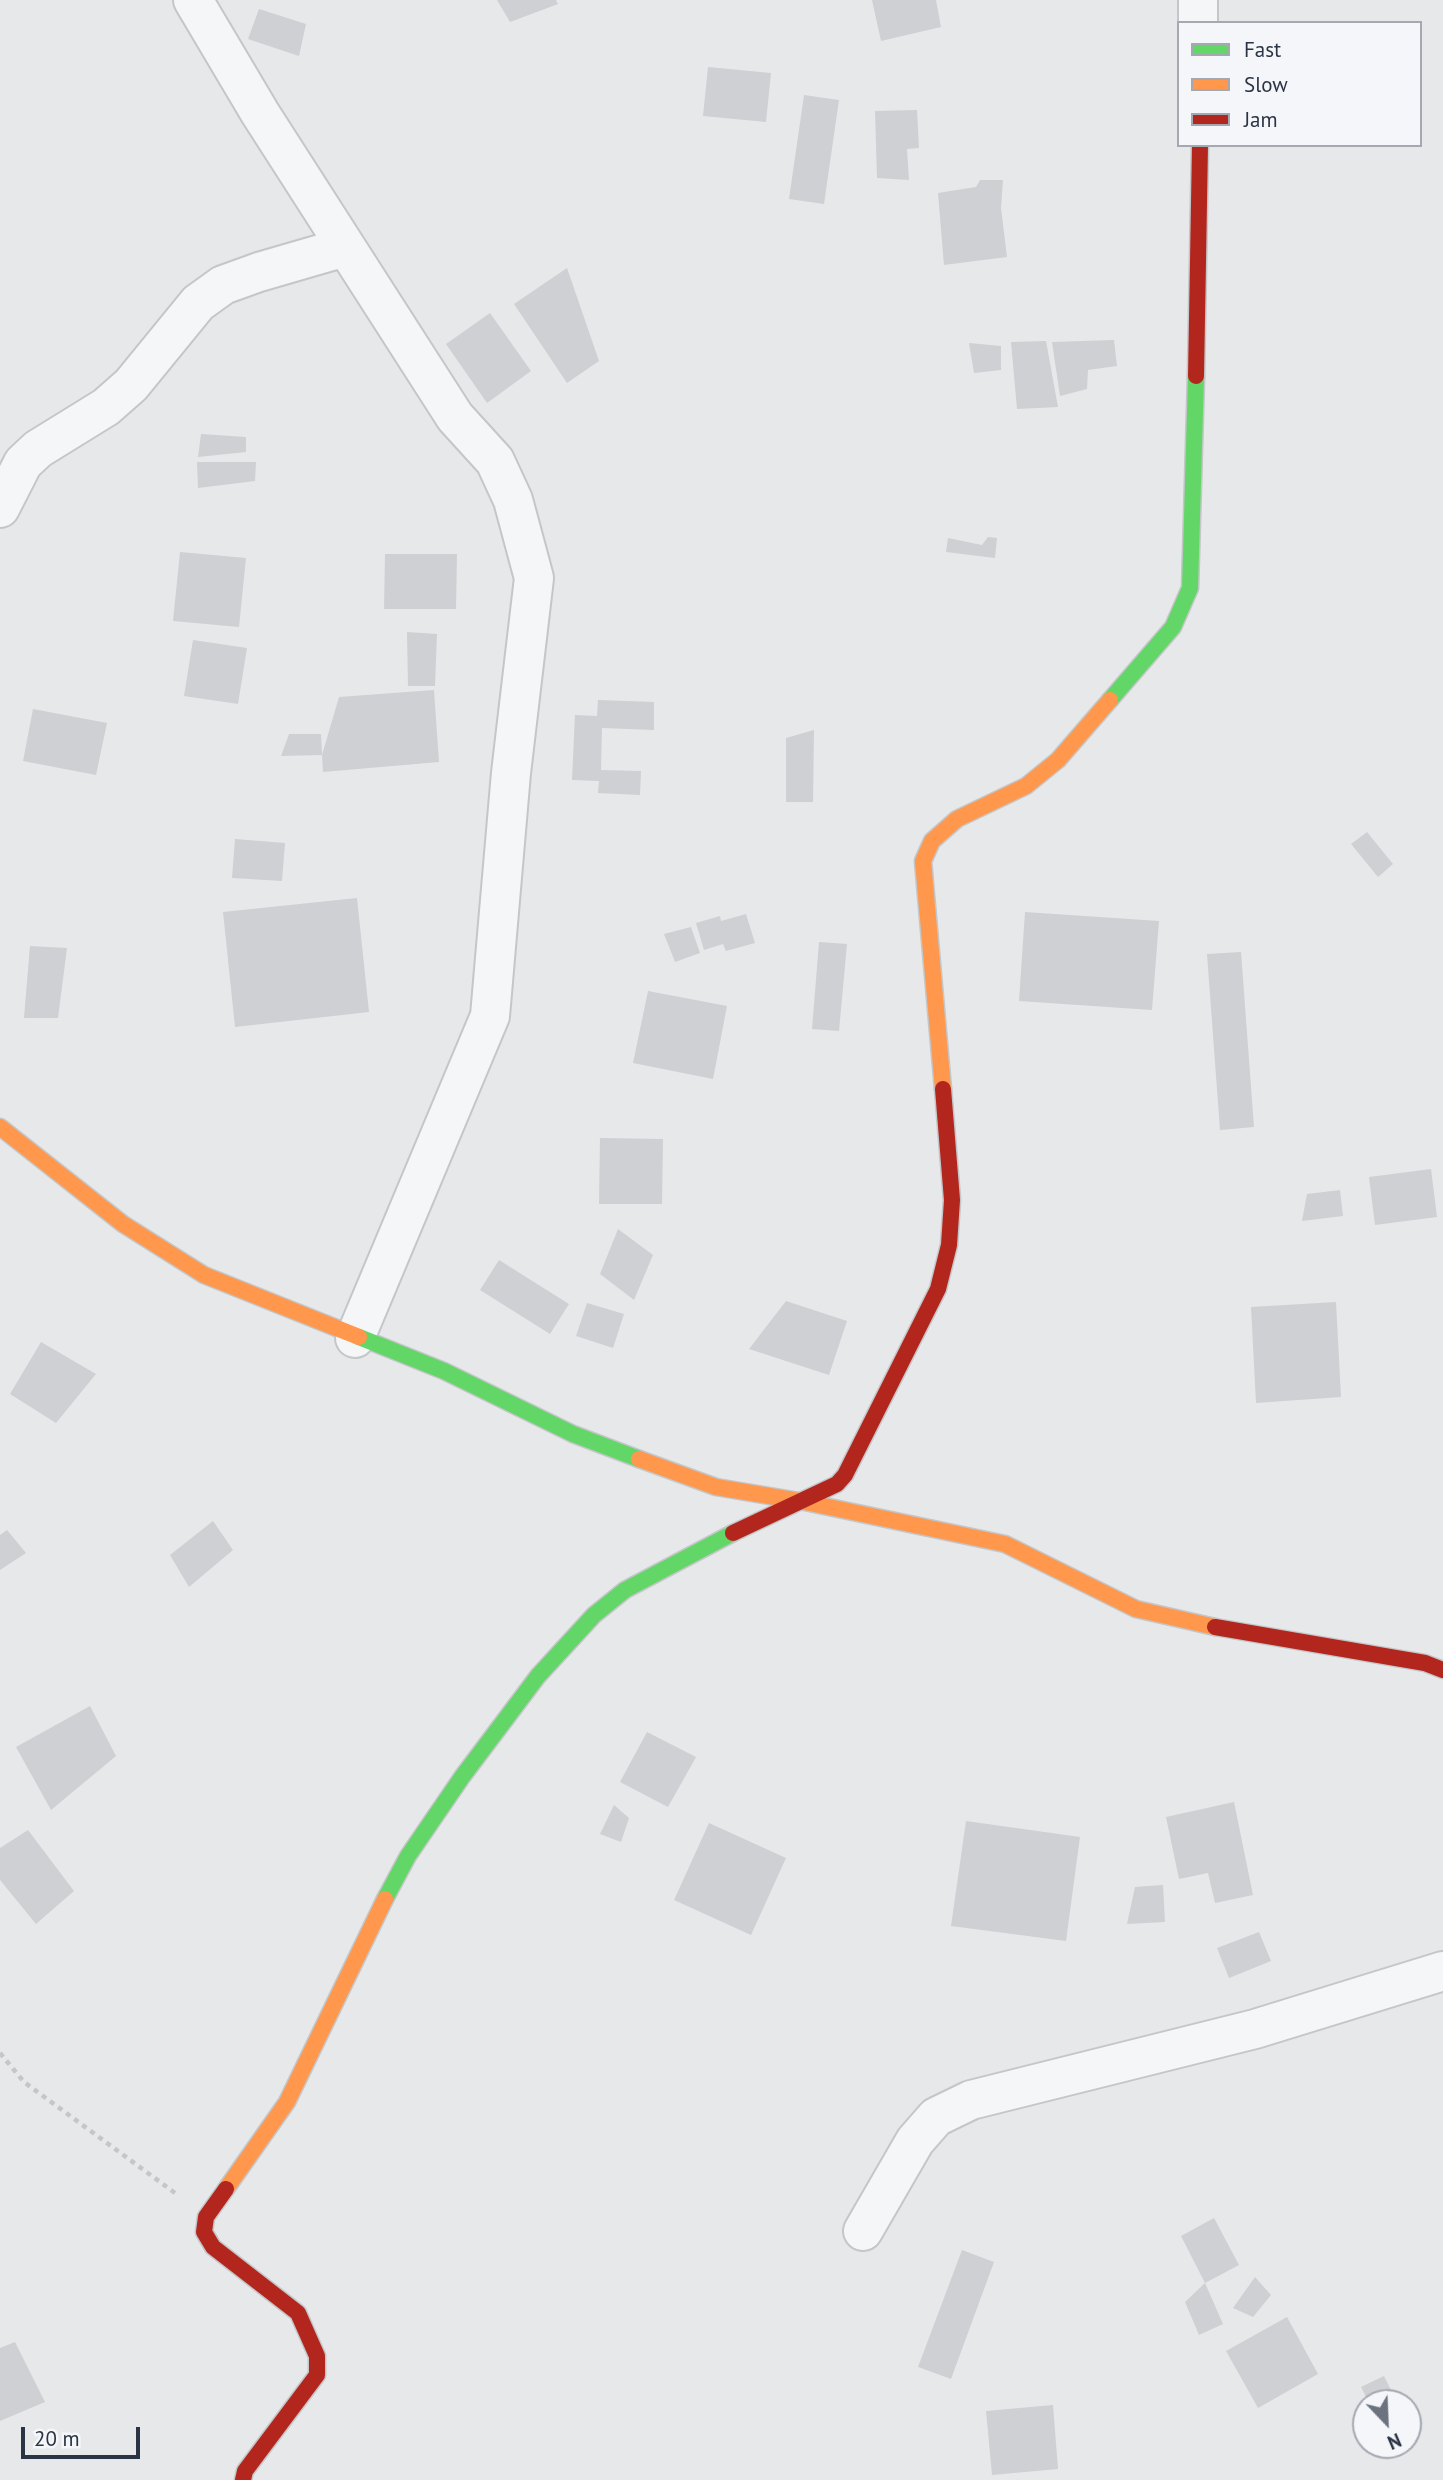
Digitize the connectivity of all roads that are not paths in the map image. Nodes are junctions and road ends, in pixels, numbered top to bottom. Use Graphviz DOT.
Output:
graph roads {
  1 [pos="193,0"];
  2 [pos="1198,0"];
  3 [pos="1198,21"];
  4 [pos="1200,147"];
  5 [pos="345,247"];
  6 [pos="0,508"];
  7 [pos="0,1127"];
  8 [pos="355,1338"];
  9 [pos="805,1502"];
  10 [pos="1437,1674"];
  11 [pos="1443,1970"];
  12 [pos="863,2231"];
  13 [pos="243,2480"];
  1 -- 5 [label="street"];
  2 -- 3 [label="street"];
  4 -- 9 [label="street"];
  5 -- 6 [label="street"];
  5 -- 8 [label="street"];
  7 -- 8 [label="street"];
  8 -- 9 [label="street"];
  9 -- 10 [label="street"];
  9 -- 13 [label="street"];
  11 -- 12 [label="street"];
}
